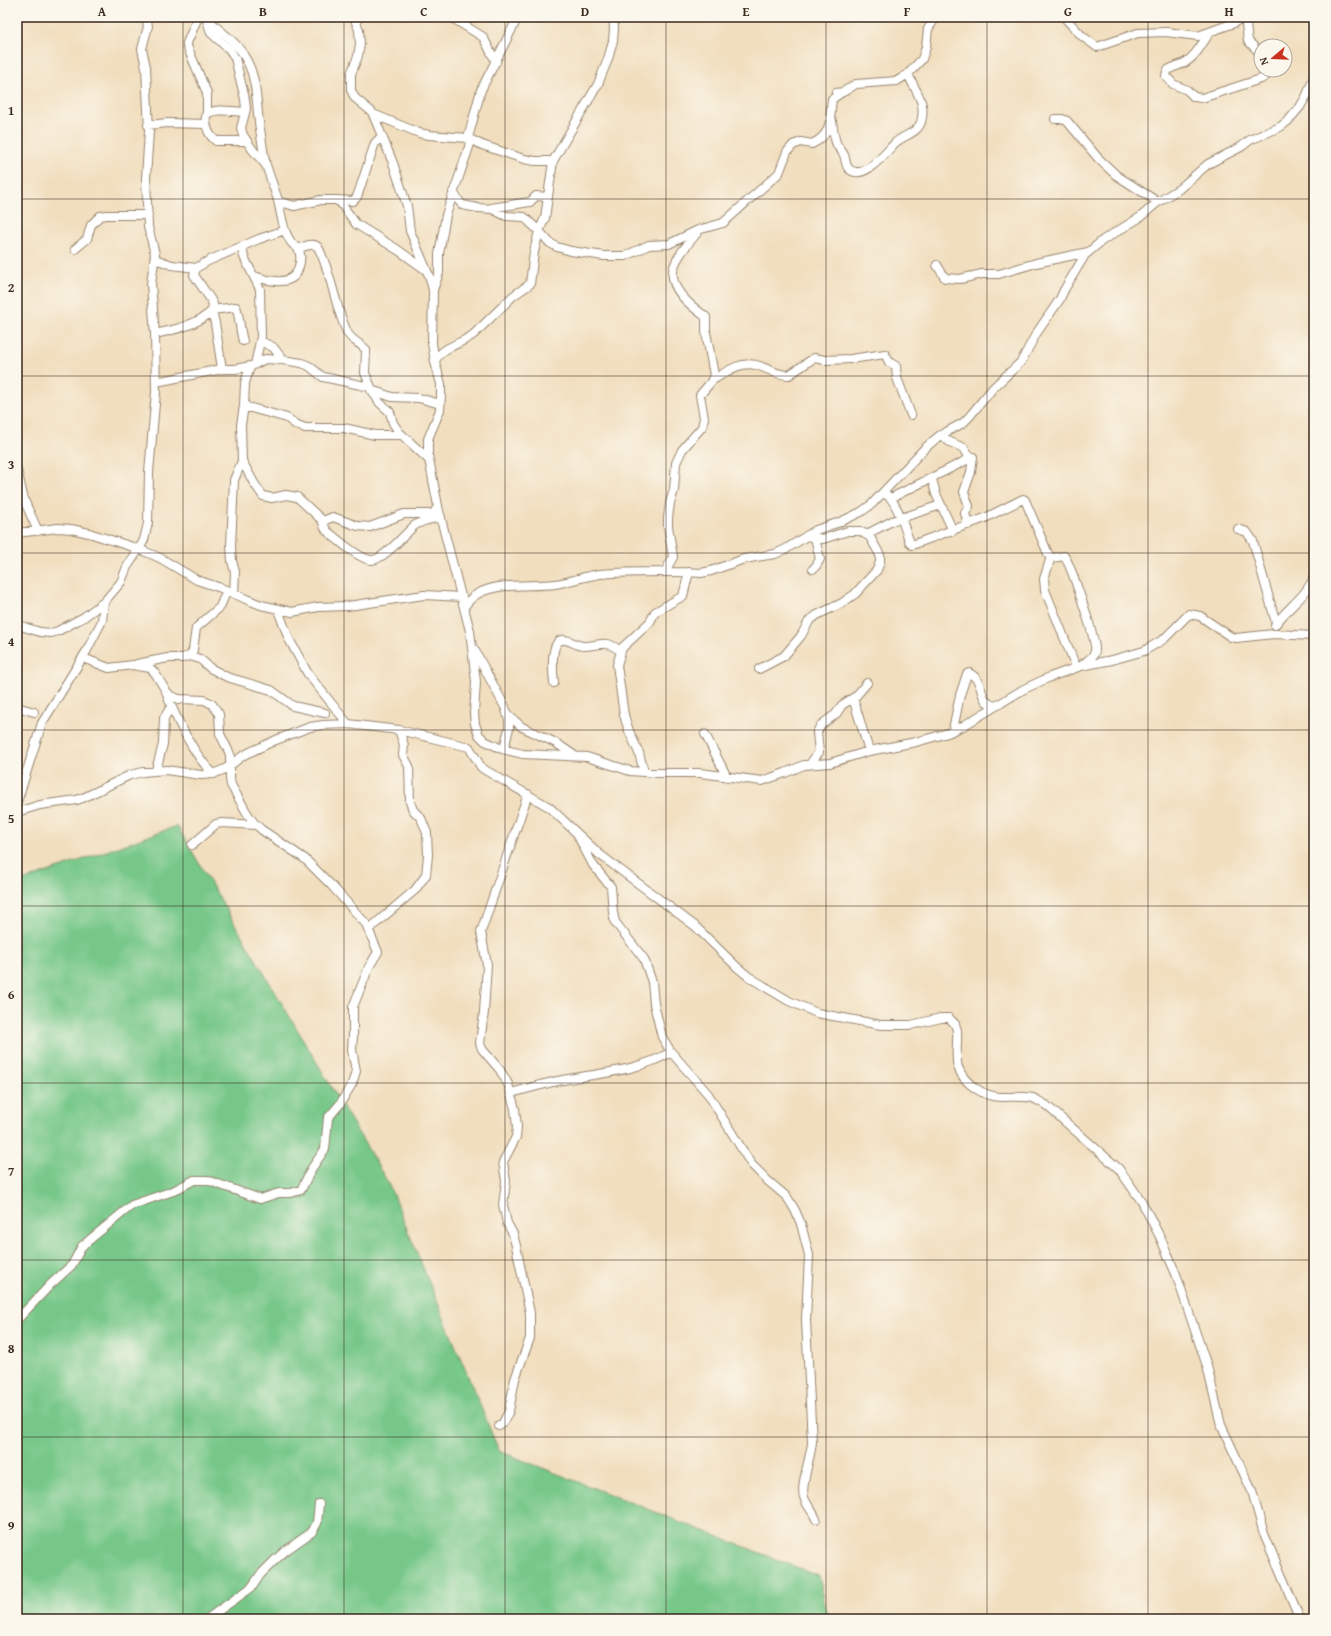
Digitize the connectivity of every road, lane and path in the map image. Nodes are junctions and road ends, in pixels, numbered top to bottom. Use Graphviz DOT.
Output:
graph roads {
  1 [pos="146,17"];
  2 [pos="198,17"];
  3 [pos="206,17"];
  4 [pos="354,17"];
  5 [pos="451,17"];
  6 [pos="518,17"];
  7 [pos="613,17"];
  8 [pos="936,17"];
  9 [pos="1064,17"];
  10 [pos="1245,17"];
  11 [pos="1211,31"];
  12 [pos="1253,45"];
  13 [pos="496,62"];
  14 [pos="908,74"];
  15 [pos="1314,77"];
  16 [pos="1263,78"];
  17 [pos="841,93"];
  18 [pos="831,94"];
  19 [pos="245,112"];
  20 [pos="207,113"];
  21 [pos="373,114"];
  22 [pos="831,115"];
  23 [pos="1055,119"];
  24 [pos="206,124"];
  25 [pos="148,125"];
  26 [pos="382,136"];
  27 [pos="469,139"];
  28 [pos="245,141"];
  29 [pos="553,161"];
  30 [pos="267,166"];
  31 [pos="453,192"];
  32 [pos="548,197"];
  33 [pos="336,200"];
  34 [pos="278,201"];
  35 [pos="1158,202"];
  36 [pos="486,208"];
  37 [pos="148,215"];
  38 [pos="286,230"];
  39 [pos="698,230"];
  40 [pos="539,231"];
  41 [pos="242,248"];
  42 [pos="298,248"];
  43 [pos="75,249"];
  44 [pos="1088,252"];
  45 [pos="154,259"];
  46 [pos="937,265"];
  47 [pos="196,268"];
  48 [pos="426,270"];
  49 [pos="254,276"];
  50 [pos="433,290"];
  51 [pos="212,310"];
  52 [pos="155,334"];
  53 [pos="243,341"];
  54 [pos="260,341"];
  55 [pos="283,360"];
  56 [pos="435,362"];
  57 [pos="253,365"];
  58 [pos="222,369"];
  59 [pos="713,380"];
  60 [pos="156,382"];
  61 [pos="371,388"];
  62 [pos="440,404"];
  63 [pos="244,406"];
  64 [pos="911,416"];
  65 [pos="401,435"];
  66 [pos="941,435"];
  67 [pos="973,457"];
  68 [pos="429,459"];
  69 [pos="242,461"];
  70 [pos="17,470"];
  71 [pos="932,479"];
  72 [pos="883,494"];
  73 [pos="891,498"];
  74 [pos="941,505"];
  75 [pos="438,506"];
  76 [pos="441,517"];
  77 [pos="901,518"];
  78 [pos="322,521"];
  79 [pos="968,525"];
  80 [pos="1238,529"];
  81 [pos="38,531"];
  82 [pos="953,531"];
  83 [pos="17,533"];
  84 [pos="867,534"];
  85 [pos="806,536"];
  86 [pos="815,538"];
  87 [pos="139,549"];
  88 [pos="1051,558"];
  89 [pos="812,569"];
  90 [pos="665,572"];
  91 [pos="690,572"];
  92 [pos="1314,577"];
  93 [pos="231,592"];
  94 [pos="462,597"];
  95 [pos="104,602"];
  96 [pos="464,607"];
  97 [pos="278,610"];
  98 [pos="17,622"];
  99 [pos="1276,623"];
  100 [pos="1269,634"];
  101 [pos="1314,636"];
  102 [pos="471,643"];
  103 [pos="621,651"];
  104 [pos="190,656"];
  105 [pos="83,658"];
  106 [pos="132,665"];
  107 [pos="1078,666"];
  108 [pos="759,669"];
  109 [pos="554,683"];
  110 [pos="867,683"];
  111 [pos="165,690"];
  112 [pos="853,698"];
  113 [pos="330,702"];
  114 [pos="995,706"];
  115 [pos="17,707"];
  116 [pos="171,707"];
  117 [pos="34,712"];
  118 [pos="325,713"];
  119 [pos="507,714"];
  120 [pos="348,724"];
  121 [pos="314,726"];
  122 [pos="399,730"];
  123 [pos="953,730"];
  124 [pos="705,734"];
  125 [pos="504,749"];
  126 [pos="869,751"];
  127 [pos="575,756"];
  128 [pos="810,764"];
  129 [pos="230,766"];
  130 [pos="156,770"];
  131 [pos="644,772"];
  132 [pos="214,774"];
  133 [pos="727,778"];
  134 [pos="528,794"];
  135 [pos="17,802"];
  136 [pos="17,812"];
  137 [pos="257,825"];
  138 [pos="576,832"];
  139 [pos="192,845"];
  140 [pos="368,930"];
  141 [pos="671,1052"];
  142 [pos="511,1093"];
  143 [pos="17,1320"];
  144 [pos="499,1426"];
  145 [pos="319,1504"];
  146 [pos="816,1519"];
  147 [pos="207,1619"];
  148 [pos="1300,1619"];
  1 -- 25 [label="street"];
  2 -- 20 [label="street"];
  3 -- 19 [label="street"];
  3 -- 30 [label="street"];
  4 -- 21 [label="street"];
  5 -- 13 [label="street"];
  6 -- 13 [label="street"];
  7 -- 29 [label="street"];
  8 -- 14 [label="street"];
  9 -- 11 [label="street"];
  10 -- 11 [label="street"];
  10 -- 12 [label="street"];
  11 -- 16 [label="street"];
  13 -- 27 [label="street"];
  14 -- 17 [label="street"];
  14 -- 22 [label="street"];
  15 -- 35 [label="street"];
  17 -- 18 [label="street"];
  17 -- 22 [label="street"];
  19 -- 20 [label="street"];
  19 -- 28 [label="street"];
  20 -- 24 [label="street"];
  21 -- 26 [label="street"];
  21 -- 27 [label="street"];
  22 -- 39 [label="street"];
  23 -- 35 [label="street"];
  24 -- 25 [label="street"];
  24 -- 28 [label="street"];
  25 -- 37 [label="street"];
  26 -- 33 [label="street"];
  26 -- 48 [label="street"];
  27 -- 29 [label="street"];
  27 -- 31 [label="street"];
  28 -- 30 [label="street"];
  29 -- 32 [label="street"];
  30 -- 34 [label="street"];
  31 -- 36 [label="street"];
  31 -- 50 [label="street"];
  32 -- 36 [label="street"];
  32 -- 40 [label="street"];
  33 -- 34 [label="street"];
  33 -- 48 [label="street"];
  34 -- 38 [label="street"];
  35 -- 44 [label="street"];
  36 -- 40 [label="street"];
  37 -- 43 [label="street"];
  37 -- 45 [label="street"];
  38 -- 41 [label="street"];
  38 -- 42 [label="street"];
  39 -- 40 [label="street"];
  39 -- 59 [label="street"];
  40 -- 56 [label="street"];
  41 -- 47 [label="street"];
  41 -- 49 [label="street"];
  42 -- 49 [label="street"];
  42 -- 61 [label="street"];
  44 -- 46 [label="street"];
  44 -- 66 [label="street"];
  45 -- 47 [label="street"];
  45 -- 52 [label="street"];
  47 -- 51 [label="street"];
  48 -- 50 [label="street"];
  49 -- 54 [label="street"];
  50 -- 56 [label="street"];
  51 -- 52 [label="street"];
  51 -- 53 [label="street"];
  51 -- 58 [label="street"];
  52 -- 60 [label="street"];
  54 -- 55 [label="street"];
  54 -- 57 [label="street"];
  55 -- 57 [label="street"];
  55 -- 61 [label="street"];
  56 -- 62 [label="street"];
  57 -- 58 [label="street"];
  57 -- 63 [label="street"];
  58 -- 60 [label="street"];
  59 -- 64 [label="street"];
  59 -- 90 [label="street"];
  60 -- 87 [label="street"];
  61 -- 62 [label="street"];
  61 -- 65 [label="street"];
  62 -- 68 [label="street"];
  63 -- 65 [label="street"];
  63 -- 69 [label="street"];
  65 -- 68 [label="street"];
  66 -- 67 [label="street"];
  66 -- 72 [label="street"];
  67 -- 71 [label="street"];
  67 -- 79 [label="street"];
  68 -- 75 [label="street"];
  69 -- 78 [label="street"];
  69 -- 93 [label="street"];
  70 -- 81 [label="street"];
  71 -- 73 [label="street"];
  71 -- 74 [label="street"];
  72 -- 73 [label="street"];
  72 -- 85 [label="street"];
  73 -- 77 [label="street"];
  74 -- 77 [label="street"];
  74 -- 82 [label="street"];
  75 -- 76 [label="street"];
  75 -- 78 [label="street"];
  76 -- 78 [label="street"];
  76 -- 94 [label="street"];
  77 -- 82 [label="street"];
  77 -- 84 [label="street"];
  79 -- 82 [label="street"];
  79 -- 88 [label="street"];
  80 -- 99 [label="street"];
  81 -- 83 [label="street"];
  81 -- 87 [label="street"];
  84 -- 86 [label="street"];
  84 -- 108 [label="street"];
  85 -- 86 [label="street"];
  85 -- 91 [label="street"];
  86 -- 89 [label="street"];
  87 -- 93 [label="street"];
  87 -- 95 [label="street"];
  88 -- 107 [label="street"];
  88 -- 107 [label="street"];
  90 -- 91 [label="street"];
  90 -- 96 [label="street"];
  91 -- 103 [label="street"];
  92 -- 99 [label="street"];
  93 -- 97 [label="street"];
  93 -- 104 [label="street"];
  94 -- 96 [label="street"];
  94 -- 97 [label="street"];
  95 -- 98 [label="street"];
  95 -- 105 [label="street"];
  96 -- 102 [label="street"];
  97 -- 113 [label="street"];
  99 -- 100 [label="street"];
  100 -- 101 [label="street"];
  100 -- 107 [label="street"];
  102 -- 119 [label="street"];
  102 -- 125 [label="street"];
  103 -- 109 [label="street"];
  103 -- 131 [label="street"];
  104 -- 106 [label="street"];
  104 -- 118 [label="street"];
  105 -- 106 [label="street"];
  105 -- 135 [label="street"];
  106 -- 111 [label="street"];
  107 -- 114 [label="street"];
  110 -- 112 [label="street"];
  111 -- 116 [label="street"];
  111 -- 129 [label="street"];
  112 -- 126 [label="street"];
  112 -- 128 [label="street"];
  113 -- 118 [label="street"];
  113 -- 120 [label="street"];
  114 -- 123 [label="street"];
  114 -- 123 [label="street"];
  115 -- 117 [label="street"];
  116 -- 130 [label="street"];
  116 -- 132 [label="street"];
  118 -- 121 [label="street"];
  119 -- 125 [label="street"];
  119 -- 127 [label="street"];
  120 -- 121 [label="street"];
  120 -- 122 [label="street"];
  121 -- 129 [label="street"];
  122 -- 134 [label="street"];
  122 -- 140 [label="street"];
  123 -- 126 [label="street"];
  124 -- 133 [label="street"];
  125 -- 127 [label="street"];
  126 -- 128 [label="street"];
  127 -- 131 [label="street"];
  128 -- 133 [label="street"];
  129 -- 132 [label="street"];
  129 -- 137 [label="street"];
  130 -- 132 [label="street"];
  130 -- 136 [label="street"];
  131 -- 133 [label="street"];
  134 -- 138 [label="street"];
  134 -- 142 [label="street"];
  137 -- 139 [label="street"];
  137 -- 140 [label="street"];
  138 -- 141 [label="street"];
  138 -- 148 [label="street"];
  140 -- 143 [label="street"];
  141 -- 142 [label="street"];
  141 -- 146 [label="street"];
  142 -- 144 [label="street"];
  145 -- 147 [label="street"];
}
